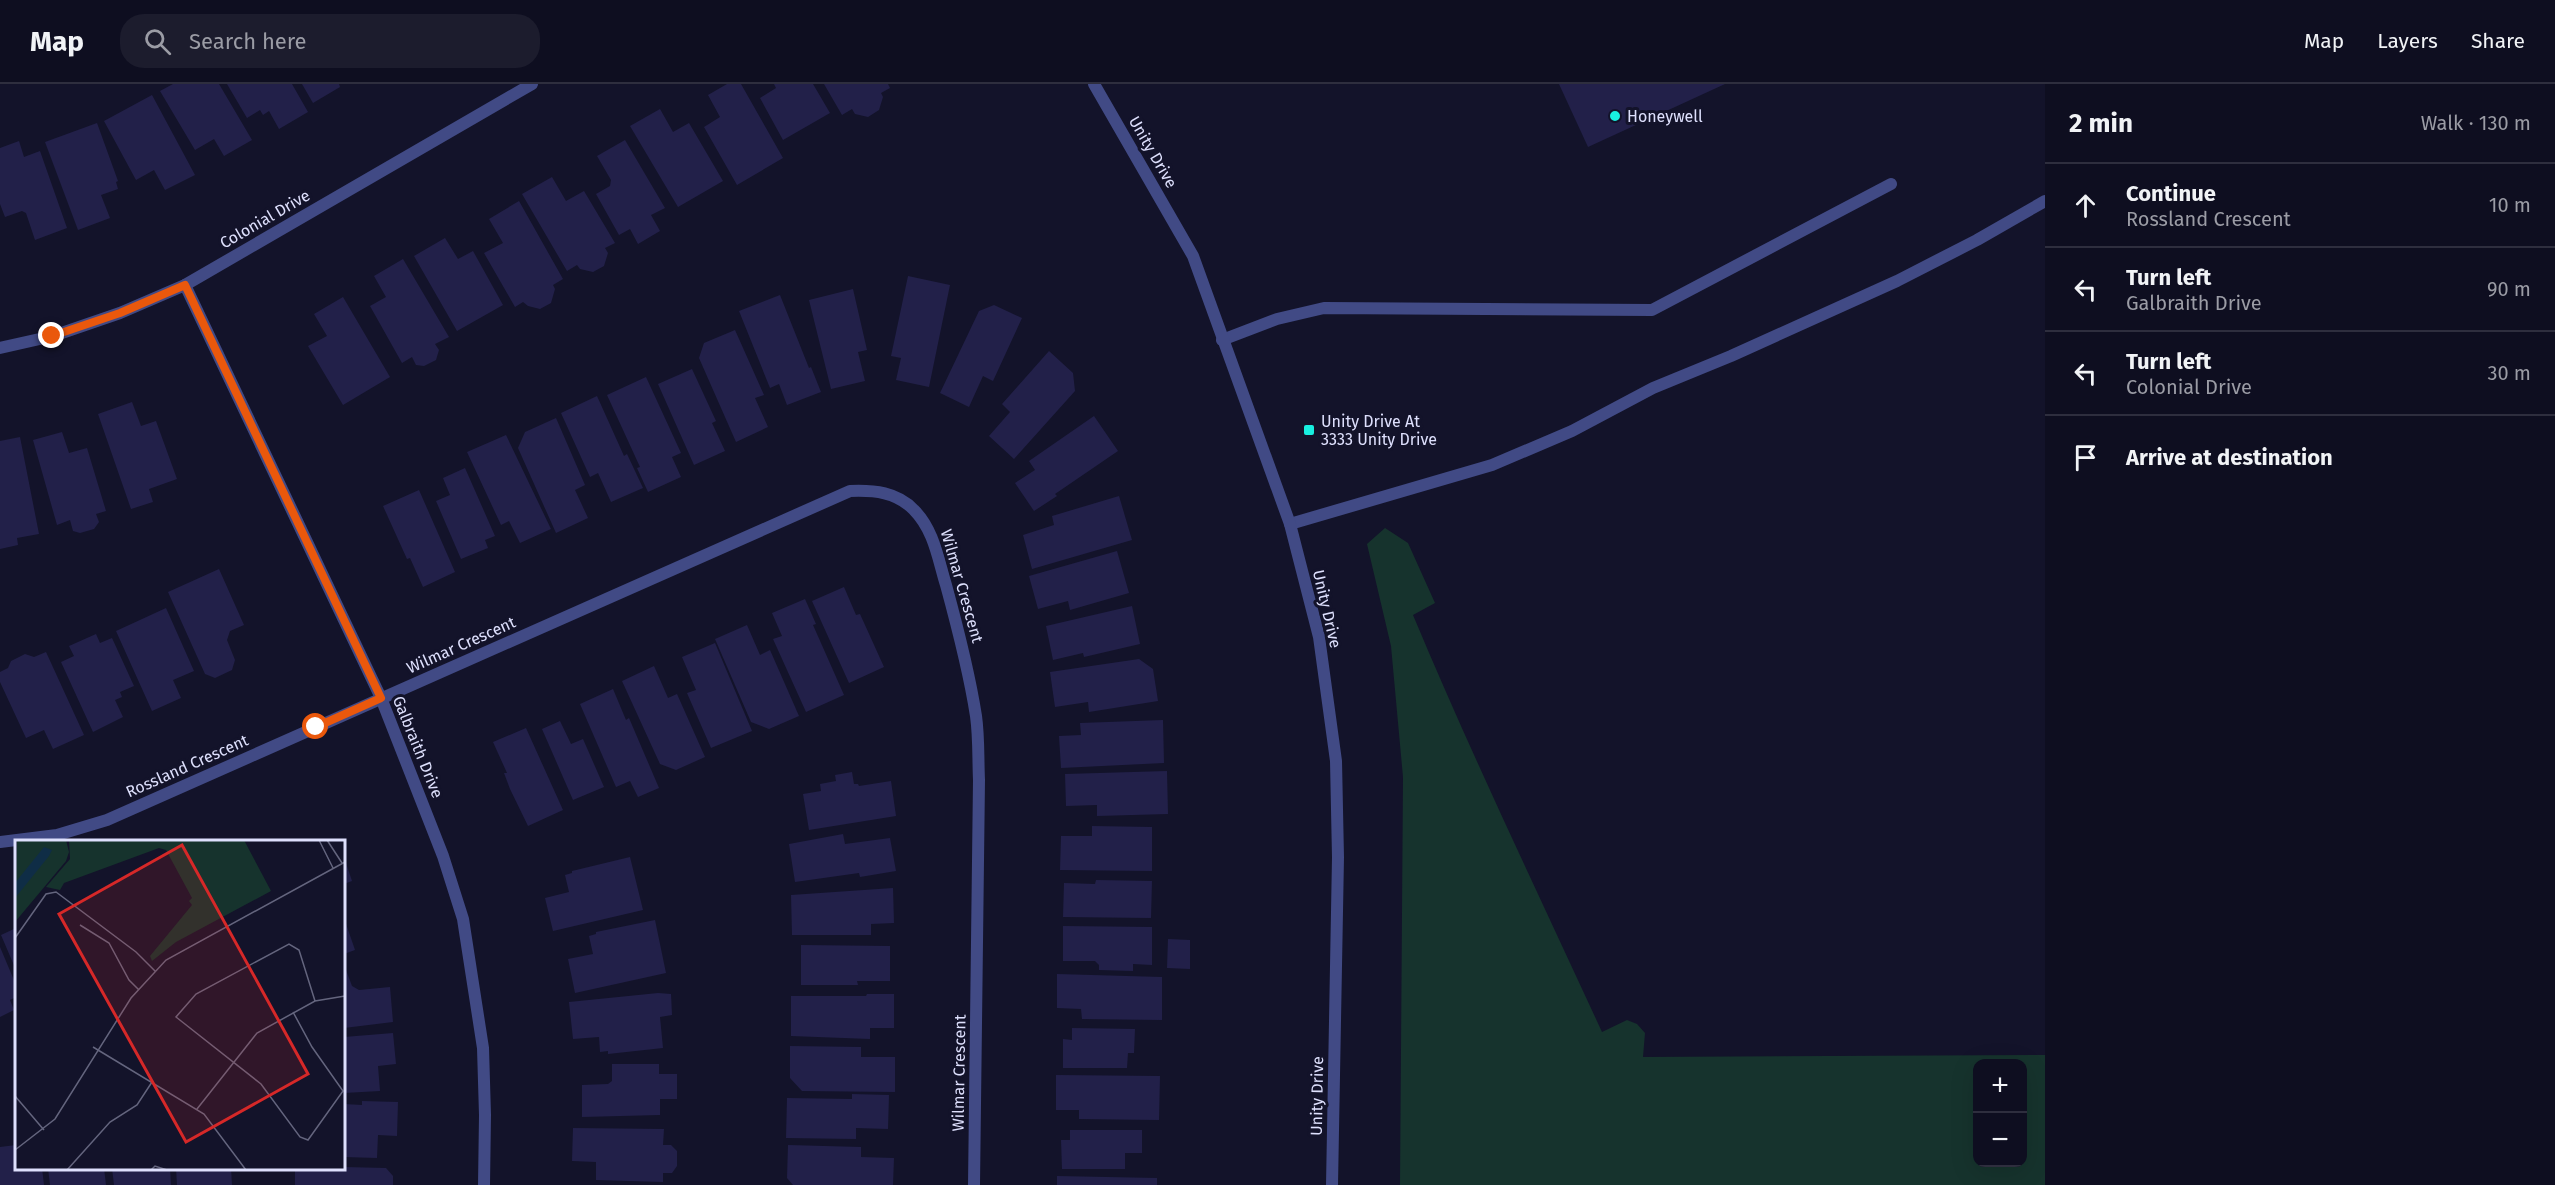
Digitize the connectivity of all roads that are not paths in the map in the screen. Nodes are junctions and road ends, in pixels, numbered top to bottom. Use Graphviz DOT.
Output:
graph roads {
  1 [pos="532,84"];
  2 [pos="1094,84"];
  3 [pos="1891,184"];
  4 [pos="2045,201"];
  5 [pos="185,285"];
  6 [pos="1222,340"];
  7 [pos="0,348"];
  8 [pos="1290,524"];
  9 [pos="381,698"];
  10 [pos="15,840"];
  11 [pos="19,840"];
  12 [pos="0,842"];
  13 [pos="484,1185"];
  14 [pos="974,1185"];
  15 [pos="1332,1185"];
  1 -- 5 [label="street, Colonial Drive"];
  2 -- 6 [label="street, Unity Drive"];
  3 -- 6 [label="street"];
  4 -- 8 [label="street"];
  5 -- 7 [label="street, Colonial Drive"];
  5 -- 9 [label="street, Galbraith Drive"];
  6 -- 8 [label="street, Unity Drive"];
  8 -- 15 [label="street, Unity Drive"];
  9 -- 11 [label="street, Rossland Crescent"];
  9 -- 13 [label="street, Galbraith Drive"];
  9 -- 14 [label="street, Wilmar Crescent"];
  10 -- 12 [label="street, Rossland Crescent"];
}
